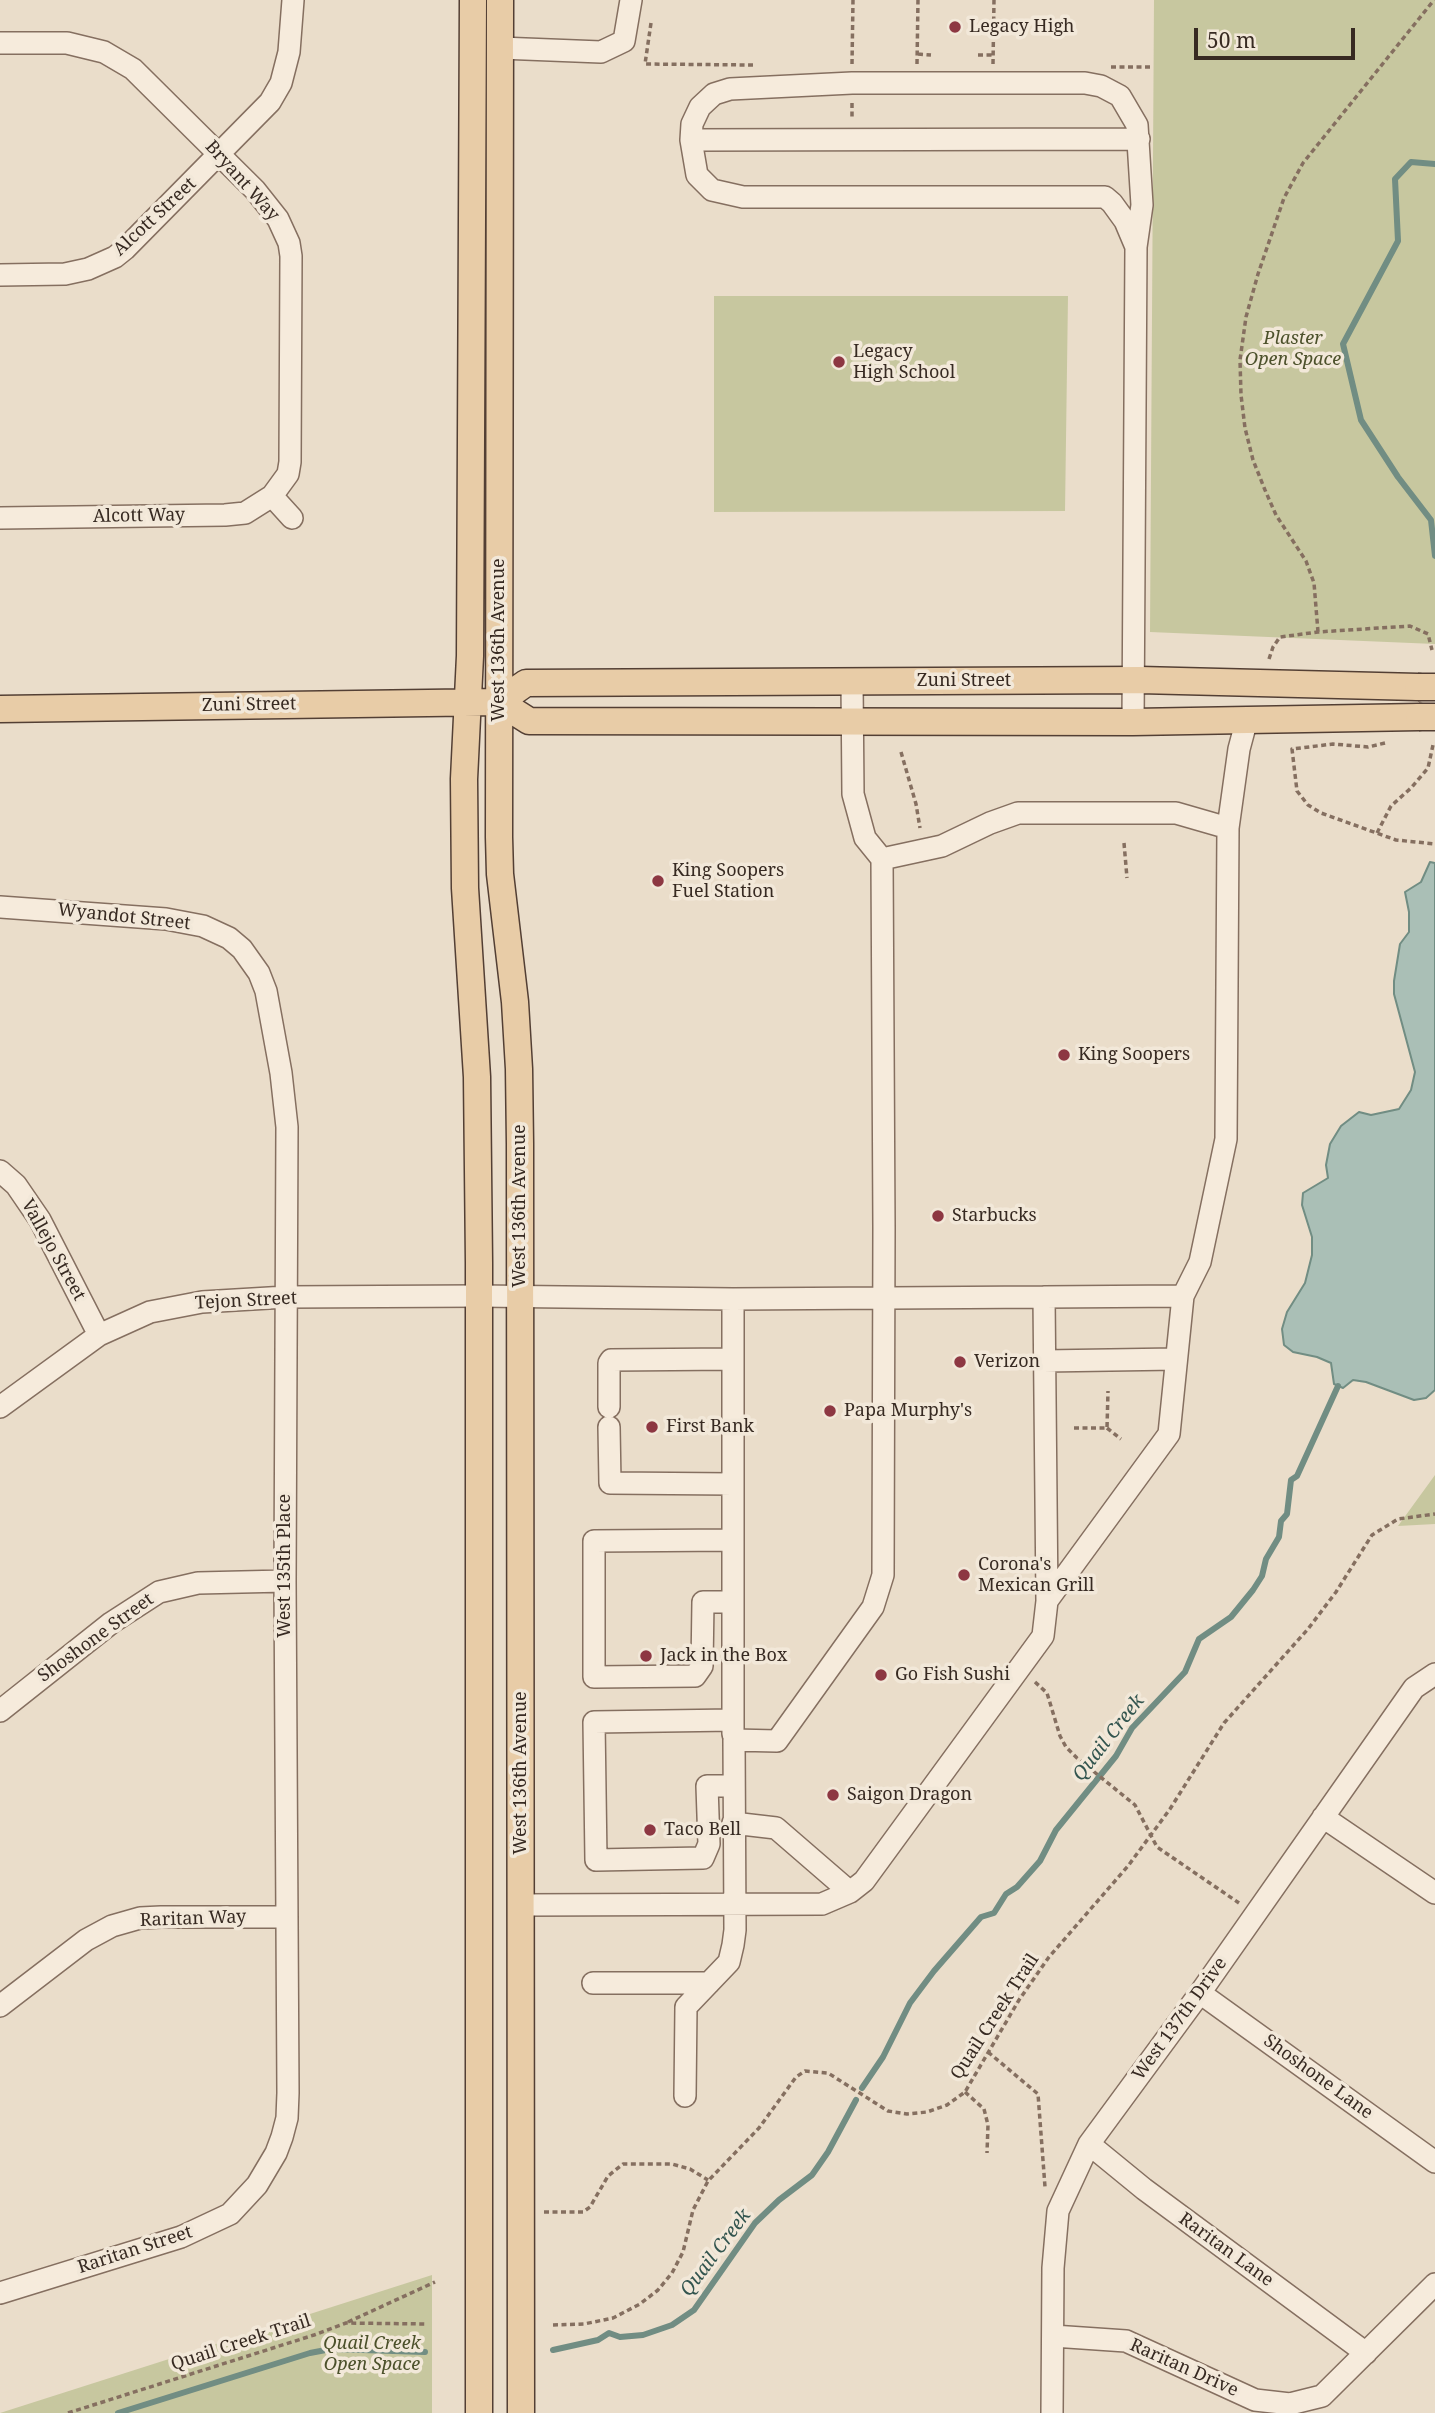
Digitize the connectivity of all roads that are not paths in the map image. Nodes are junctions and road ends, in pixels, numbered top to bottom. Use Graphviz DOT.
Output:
graph roads {
  1 [pos="293,0"];
  2 [pos="473,0"];
  3 [pos="500,0"];
  4 [pos="631,0"];
  5 [pos="0,43"];
  6 [pos="473,47"];
  7 [pos="500,48"];
  8 [pos="1139,139"];
  9 [pos="691,140"];
  10 [pos="220,155"];
  11 [pos="1136,247"];
  12 [pos="0,275"];
  13 [pos="272,496"];
  14 [pos="0,518"];
  15 [pos="292,518"];
  16 [pos="1133,680"];
  17 [pos="852,682"];
  18 [pos="1426,687"];
  19 [pos="468,702"];
  20 [pos="499,702"];
  21 [pos="0,709"];
  22 [pos="1427,717"];
  23 [pos="1247,719"];
  24 [pos="851,721"];
  25 [pos="1133,722"];
  26 [pos="1228,828"];
  27 [pos="882,859"];
  28 [pos="0,907"];
  29 [pos="242,948"];
  30 [pos="0,1171"];
  31 [pos="479,1296"];
  32 [pos="521,1296"];
  33 [pos="1183,1296"];
  34 [pos="286,1297"];
  35 [pos="1044,1297"];
  36 [pos="733,1298"];
  37 [pos="884,1298"];
  38 [pos="99,1335"];
  39 [pos="732,1359"];
  40 [pos="1176,1359"];
  41 [pos="1044,1361"];
  42 [pos="0,1406"];
  43 [pos="733,1484"];
  44 [pos="733,1540"];
  45 [pos="285,1581"];
  46 [pos="1047,1601"];
  47 [pos="733,1602"];
  48 [pos="1435,1674"];
  49 [pos="0,1710"];
  50 [pos="733,1730"];
  51 [pos="733,1786"];
  52 [pos="1323,1817"];
  53 [pos="733,1822"];
  54 [pos="1433,1887"];
  55 [pos="850,1892"];
  56 [pos="521,1905"];
  57 [pos="733,1905"];
  58 [pos="287,1917"];
  59 [pos="593,1983"];
  60 [pos="709,1983"];
  61 [pos="1200,1993"];
  62 [pos="0,2007"];
  63 [pos="685,2096"];
  64 [pos="1089,2144"];
  65 [pos="1435,2162"];
  66 [pos="257,2185"];
  67 [pos="1435,2284"];
  68 [pos="0,2293"];
  69 [pos="1053,2336"];
  70 [pos="1366,2353"];
  71 [pos="479,2413"];
  72 [pos="521,2413"];
  73 [pos="1052,2413"];
  1 -- 10 [label="street, Alcott Street"];
  2 -- 6 [label="main road, West 136th Avenue"];
  3 -- 7 [label="main road, West 136th Avenue"];
  4 -- 7 [label="street"];
  5 -- 10 [label="street, Bryant Way"];
  6 -- 7 [label="main road"];
  6 -- 19 [label="main road, West 136th Avenue"];
  7 -- 20 [label="main road, West 136th Avenue"];
  8 -- 9 [label="street"];
  8 -- 9 [label="street"];
  8 -- 11 [label="street"];
  9 -- 11 [label="street"];
  10 -- 12 [label="street, Alcott Street"];
  10 -- 13 [label="street, Bryant Way"];
  11 -- 16 [label="street"];
  13 -- 14 [label="street, Alcott Way"];
  13 -- 15 [label="street"];
  16 -- 17 [label="main road, Zuni Street"];
  16 -- 18 [label="main road, Zuni Street"];
  16 -- 25 [label="street"];
  17 -- 20 [label="main road, Zuni Street"];
  17 -- 24 [label="street"];
  19 -- 20 [label="main road, Zuni Street"];
  19 -- 21 [label="main road, Zuni Street"];
  19 -- 31 [label="main road, West 136th Avenue"];
  20 -- 24 [label="main road"];
  20 -- 32 [label="main road, West 136th Avenue"];
  22 -- 23 [label="main road"];
  23 -- 25 [label="main road"];
  23 -- 26 [label="street"];
  24 -- 25 [label="main road"];
  24 -- 27 [label="street"];
  26 -- 27 [label="street"];
  26 -- 33 [label="street"];
  27 -- 37 [label="street"];
  28 -- 29 [label="street, Wyandot Street"];
  29 -- 34 [label="street, West 135th Place"];
  30 -- 38 [label="street, Vallejo Street"];
  31 -- 32 [label="street, Tejon Street"];
  31 -- 34 [label="street, Tejon Street"];
  31 -- 71 [label="main road, West 136th Avenue"];
  32 -- 36 [label="street, Tejon Street"];
  32 -- 56 [label="main road, West 136th Avenue"];
  33 -- 35 [label="street, Tejon Street"];
  33 -- 40 [label="street"];
  34 -- 38 [label="street, Tejon Street"];
  34 -- 45 [label="street, West 135th Place"];
  35 -- 37 [label="street, Tejon Street"];
  35 -- 41 [label="street"];
  36 -- 37 [label="street, Tejon Street"];
  36 -- 39 [label="street"];
  37 -- 50 [label="street"];
  38 -- 42 [label="street, Tejon Street"];
  39 -- 43 [label="street"];
  39 -- 43 [label="street"];
  40 -- 41 [label="street"];
  40 -- 46 [label="street"];
  41 -- 46 [label="street"];
  43 -- 44 [label="street"];
  44 -- 47 [label="street"];
  44 -- 47 [label="street"];
  45 -- 49 [label="street, Shoshone Street"];
  45 -- 58 [label="street, West 135th Place"];
  46 -- 55 [label="street"];
  47 -- 50 [label="street"];
  48 -- 52 [label="street, West 137th Drive"];
  50 -- 51 [label="street"];
  50 -- 51 [label="street"];
  51 -- 53 [label="street"];
  52 -- 54 [label="street"];
  52 -- 61 [label="street, West 137th Drive"];
  53 -- 55 [label="street"];
  53 -- 57 [label="street"];
  55 -- 57 [label="street"];
  56 -- 57 [label="street"];
  56 -- 72 [label="main road, West 136th Avenue"];
  57 -- 60 [label="street"];
  58 -- 62 [label="street, Raritan Way"];
  58 -- 66 [label="street, West 135th Place"];
  59 -- 60 [label="street"];
  60 -- 63 [label="street"];
  61 -- 64 [label="street, West 137th Drive"];
  61 -- 65 [label="street, Shoshone Lane"];
  64 -- 69 [label="street, West 137th Drive"];
  64 -- 70 [label="street, Raritan Lane"];
  66 -- 68 [label="street, Raritan Street"];
  67 -- 70 [label="street, Raritan Drive"];
  69 -- 70 [label="street, Raritan Drive"];
  69 -- 73 [label="street, West 137th Drive"];
}
